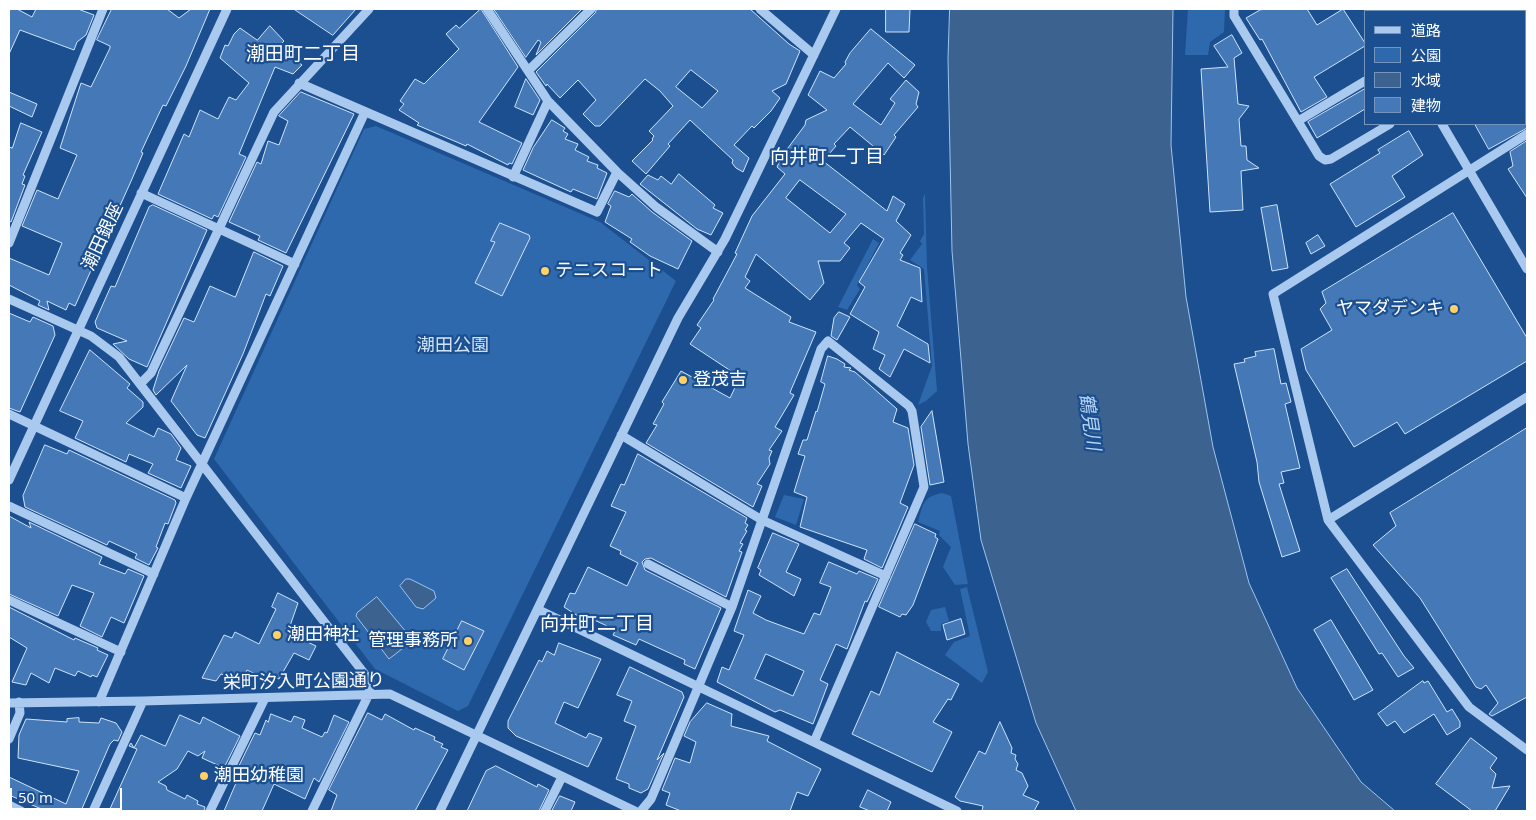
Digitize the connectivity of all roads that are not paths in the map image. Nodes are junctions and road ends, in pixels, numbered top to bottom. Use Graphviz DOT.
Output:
graph roads {
  1 [pos="103,9"];
  2 [pos="227,9"];
  3 [pos="369,9"];
  4 [pos="486,9"];
  5 [pos="591,9"];
  6 [pos="760,9"];
  7 [pos="836,9"];
  8 [pos="1234,9"];
  9 [pos="814,55"];
  10 [pos="529,70"];
  11 [pos="1364,82"];
  12 [pos="299,83"];
  13 [pos="548,101"];
  14 [pos="365,112"];
  15 [pos="1298,121"];
  16 [pos="1388,125"];
  17 [pos="1443,125"];
  18 [pos="1527,134"];
  19 [pos="1468,170"];
  20 [pos="617,172"];
  21 [pos="513,177"];
  22 [pos="141,193"];
  23 [pos="219,229"];
  24 [pos="9,243"];
  25 [pos="718,252"];
  26 [pos="295,264"];
  27 [pos="1527,269"];
  28 [pos="9,299"];
  29 [pos="78,330"];
  30 [pos="141,383"];
  31 [pos="1527,397"];
  32 [pos="9,414"];
  33 [pos="34,426"];
  34 [pos="621,435"];
  35 [pos="203,463"];
  36 [pos="9,480"];
  37 [pos="186,498"];
  38 [pos="9,506"];
  39 [pos="762,520"];
  40 [pos="1328,520"];
  41 [pos="648,564"];
  42 [pos="154,574"];
  43 [pos="886,576"];
  44 [pos="9,600"];
  45 [pos="732,607"];
  46 [pos="539,610"];
  47 [pos="121,652"];
  48 [pos="700,687"];
  49 [pos="369,694"];
  50 [pos="265,698"];
  51 [pos="9,702"];
  52 [pos="19,702"];
  53 [pos="98,702"];
  54 [pos="143,702"];
  55 [pos="476,737"];
  56 [pos="9,739"];
  57 [pos="814,742"];
  58 [pos="1527,750"];
  59 [pos="562,777"];
  60 [pos="938,802"];
  61 [pos="9,805"];
  62 [pos="21,811"];
  63 [pos="93,811"];
  64 [pos="210,811"];
  65 [pos="312,811"];
  66 [pos="440,811"];
  67 [pos="545,811"];
  68 [pos="635,811"];
  69 [pos="641,811"];
  70 [pos="934,811"];
  71 [pos="957,811"];
  1 -- 24 [label="street"];
  2 -- 22 [label="street, 潮田銀座"];
  3 -- 12 [label="street"];
  4 -- 10 [label="street"];
  5 -- 10 [label="street"];
  6 -- 9 [label="street"];
  7 -- 9 [label="street"];
  8 -- 15 [label="street"];
  9 -- 25 [label="street"];
  10 -- 13 [label="street"];
  11 -- 15 [label="street"];
  12 -- 14 [label="street"];
  12 -- 23 [label="street"];
  13 -- 20 [label="street"];
  13 -- 21 [label="street"];
  14 -- 21 [label="street"];
  14 -- 26 [label="street"];
  15 -- 16 [label="street"];
  17 -- 19 [label="street"];
  18 -- 19 [label="street"];
  19 -- 27 [label="street"];
  19 -- 40 [label="street"];
  20 -- 21 [label="street"];
  20 -- 25 [label="street"];
  22 -- 23 [label="street"];
  22 -- 29 [label="street, 潮田銀座"];
  23 -- 26 [label="street"];
  23 -- 30 [label="street"];
  25 -- 34 [label="street"];
  26 -- 35 [label="street"];
  28 -- 29 [label="street"];
  29 -- 30 [label="street"];
  29 -- 33 [label="street, 潮田銀座"];
  30 -- 35 [label="street"];
  31 -- 40 [label="street"];
  32 -- 33 [label="street"];
  33 -- 36 [label="street, 潮田銀座"];
  33 -- 37 [label="street"];
  34 -- 39 [label="street"];
  34 -- 46 [label="street"];
  35 -- 37 [label="street"];
  35 -- 49 [label="street"];
  37 -- 42 [label="street"];
  38 -- 42 [label="street"];
  39 -- 43 [label="street"];
  39 -- 43 [label="street"];
  39 -- 45 [label="street"];
  40 -- 58 [label="street"];
  41 -- 45 [label="street"];
  42 -- 47 [label="street"];
  43 -- 57 [label="street"];
  44 -- 47 [label="street"];
  45 -- 48 [label="street"];
  46 -- 48 [label="street"];
  46 -- 55 [label="street"];
  47 -- 53 [label="street"];
  48 -- 57 [label="street"];
  48 -- 69 [label="street"];
  49 -- 50 [label="street, 栄町汐入町公園通り"];
  49 -- 55 [label="street, 栄町汐入町公園通り"];
  49 -- 65 [label="street"];
  50 -- 54 [label="street, 栄町汐入町公園通り"];
  50 -- 64 [label="street"];
  51 -- 52 [label="street, 栄町汐入町公園通り"];
  52 -- 53 [label="street, 栄町汐入町公園通り"];
  52 -- 56 [label="street"];
  53 -- 54 [label="street, 栄町汐入町公園通り"];
  54 -- 63 [label="street"];
  55 -- 59 [label="street, 栄町汐入町公園通り"];
  55 -- 66 [label="street"];
  57 -- 60 [label="street"];
  59 -- 67 [label="street"];
  59 -- 68 [label="street, 栄町汐入町公園通り"];
  60 -- 70 [label="street"];
  60 -- 71 [label="street"];
  61 -- 62 [label="street"];
}
